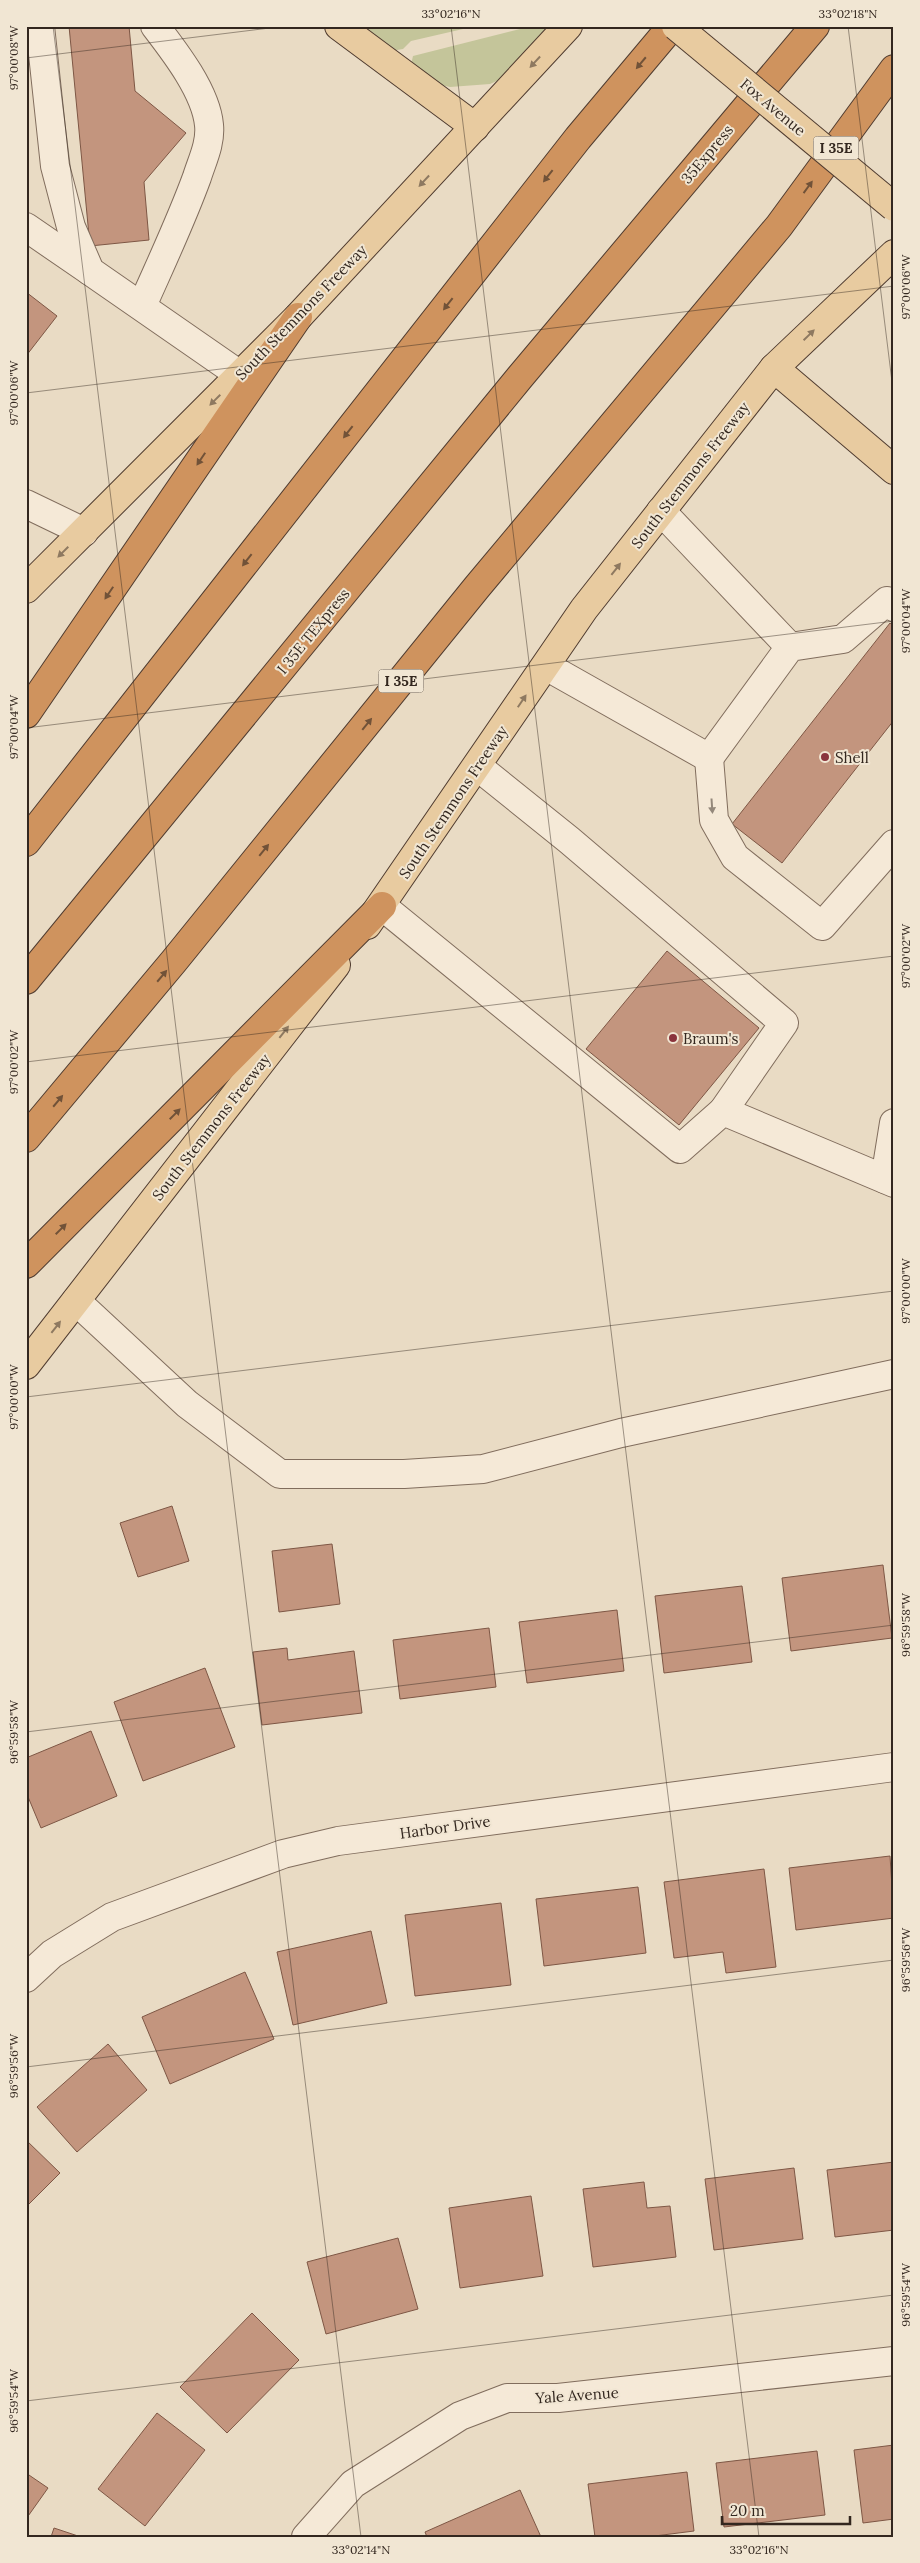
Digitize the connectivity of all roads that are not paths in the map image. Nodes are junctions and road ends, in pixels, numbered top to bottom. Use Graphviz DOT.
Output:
graph roads {
  1 [pos="40,26"];
  2 [pos="155,26"];
  3 [pos="340,26"];
  4 [pos="568,26"];
  5 [pos="674,26"];
  6 [pos="815,26"];
  7 [pos="894,69"];
  8 [pos="475,127"];
  9 [pos="894,207"];
  10 [pos="26,227"];
  11 [pos="894,254"];
  12 [pos="90,271"];
  13 [pos="600,282"];
  14 [pos="142,306"];
  15 [pos="298,317"];
  16 [pos="774,368"];
  17 [pos="240,375"];
  18 [pos="894,470"];
  19 [pos="26,504"];
  20 [pos="661,511"];
  21 [pos="84,532"];
  22 [pos="26,590"];
  23 [pos="891,600"];
  24 [pos="790,647"];
  25 [pos="546,666"];
  26 [pos="26,714"];
  27 [pos="709,758"];
  28 [pos="477,766"];
  29 [pos="26,842"];
  30 [pos="894,844"];
  31 [pos="382,906"];
  32 [pos="26,980"];
  33 [pos="724,1111"];
  34 [pos="894,1124"];
  35 [pos="26,1138"];
  36 [pos="889,1181"];
  37 [pos="26,1264"];
  38 [pos="76,1300"];
  39 [pos="26,1365"];
  40 [pos="894,1374"];
  41 [pos="894,1767"];
  42 [pos="26,1978"];
  43 [pos="894,2361"];
  44 [pos="306,2537"];
  1 -- 12 [label="street"];
  2 -- 14 [label="street"];
  3 -- 8 [label="main road"];
  4 -- 8 [label="main road, South Stemmons Freeway, one-way"];
  5 -- 9 [label="main road, Fox Avenue, bridge"];
  5 -- 29 [label="highway, one-way"];
  6 -- 13 [label="highway, 35Express"];
  35 -- 7 [label="highway, I 35E, one-way"];
  8 -- 15 [label="main road, South Stemmons Freeway, one-way"];
  10 -- 12 [label="street"];
  16 -- 11 [label="main road, South Stemmons Freeway, one-way"];
  12 -- 14 [label="street"];
  13 -- 32 [label="highway, I 35E TEXpress"];
  14 -- 17 [label="street"];
  15 -- 17 [label="main road, South Stemmons Freeway"];
  15 -- 26 [label="highway, one-way"];
  16 -- 18 [label="main road"];
  16 -- 20 [label="main road, South Stemmons Freeway"];
  17 -- 21 [label="main road, South Stemmons Freeway, one-way"];
  19 -- 21 [label="street"];
  20 -- 24 [label="street"];
  25 -- 20 [label="main road, South Stemmons Freeway, one-way"];
  21 -- 22 [label="main road, South Stemmons Freeway, one-way"];
  23 -- 24 [label="street"];
  24 -- 27 [label="street"];
  25 -- 27 [label="street"];
  28 -- 25 [label="main road, South Stemmons Freeway, one-way"];
  27 -- 30 [label="street, one-way"];
  28 -- 31 [label="main road, South Stemmons Freeway"];
  28 -- 33 [label="street"];
  31 -- 33 [label="street"];
  37 -- 31 [label="highway, one-way"];
  38 -- 31 [label="main road, South Stemmons Freeway, one-way"];
  33 -- 36 [label="street"];
  34 -- 36 [label="street"];
  39 -- 38 [label="main road, South Stemmons Freeway, one-way"];
  38 -- 40 [label="street"];
  41 -- 42 [label="street, Harbor Drive"];
  43 -- 44 [label="street, Yale Avenue"];
}
